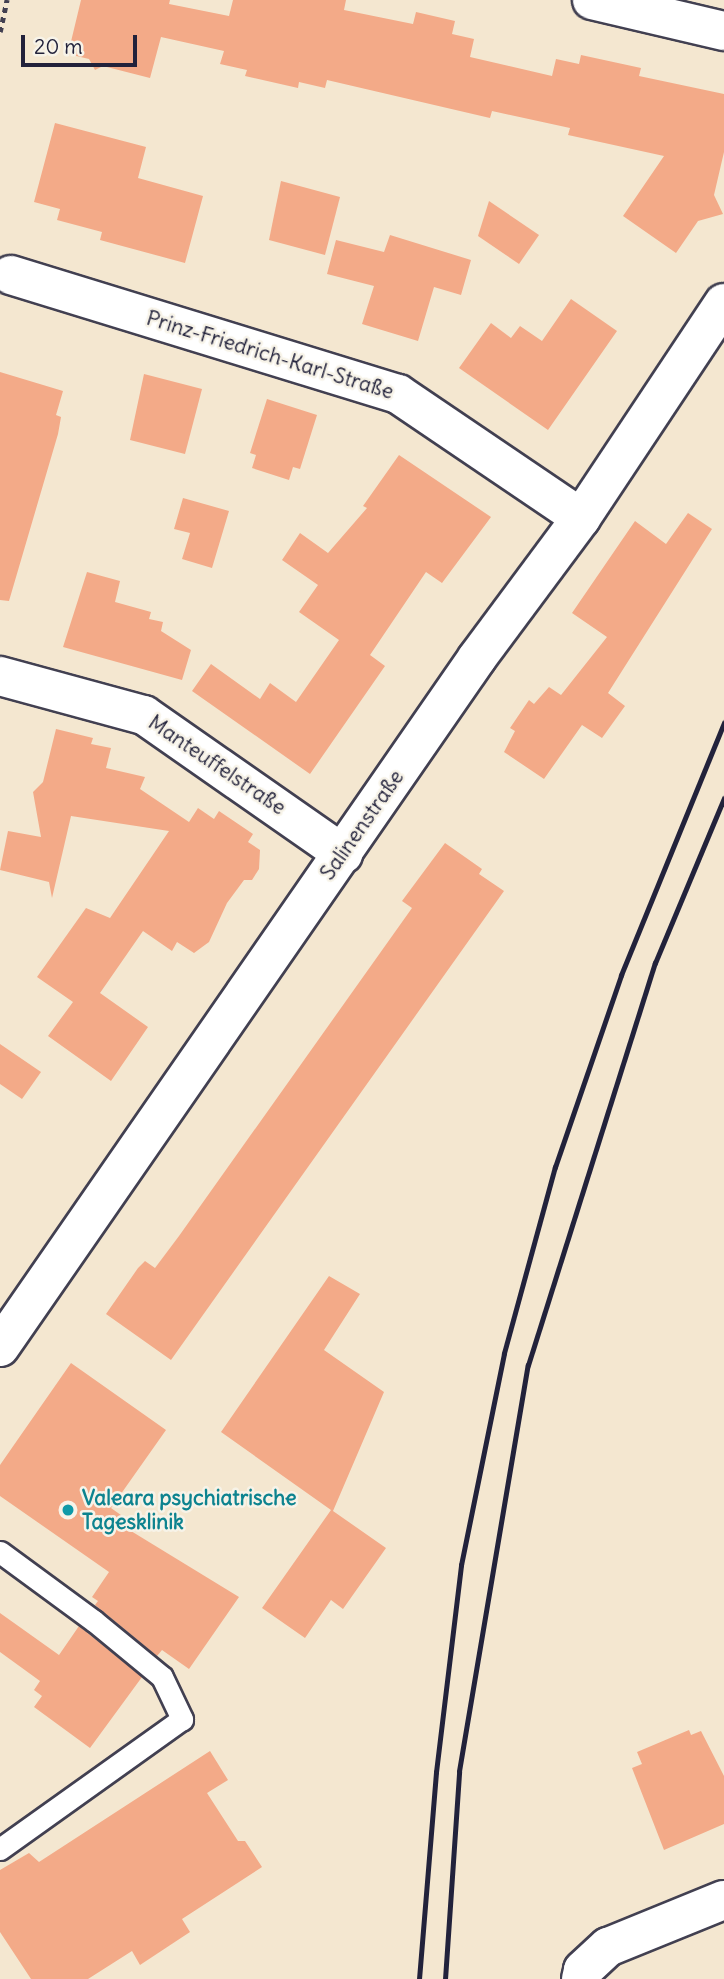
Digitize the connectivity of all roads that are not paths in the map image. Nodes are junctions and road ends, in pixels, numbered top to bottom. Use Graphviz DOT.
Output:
graph roads {
  1 [pos="592,0"];
  2 [pos="724,31"];
  3 [pos="11,275"];
  4 [pos="724,303"];
  5 [pos="580,518"];
  6 [pos="0,676"];
  7 [pos="343,854"];
  8 [pos="0,1347"];
  9 [pos="0,1552"];
  10 [pos="0,1849"];
  11 [pos="724,1900"];
  12 [pos="581,1979"];
  1 -- 2 [label="street"];
  3 -- 5 [label="street, Prinz-Friedrich-Karl-Straße"];
  4 -- 5 [label="street, Salinenstraße"];
  5 -- 7 [label="street, Salinenstraße"];
  6 -- 7 [label="street, Manteuffelstraße"];
  7 -- 8 [label="street, Salinenstraße"];
  9 -- 10 [label="lane"];
  11 -- 12 [label="street"];
}
